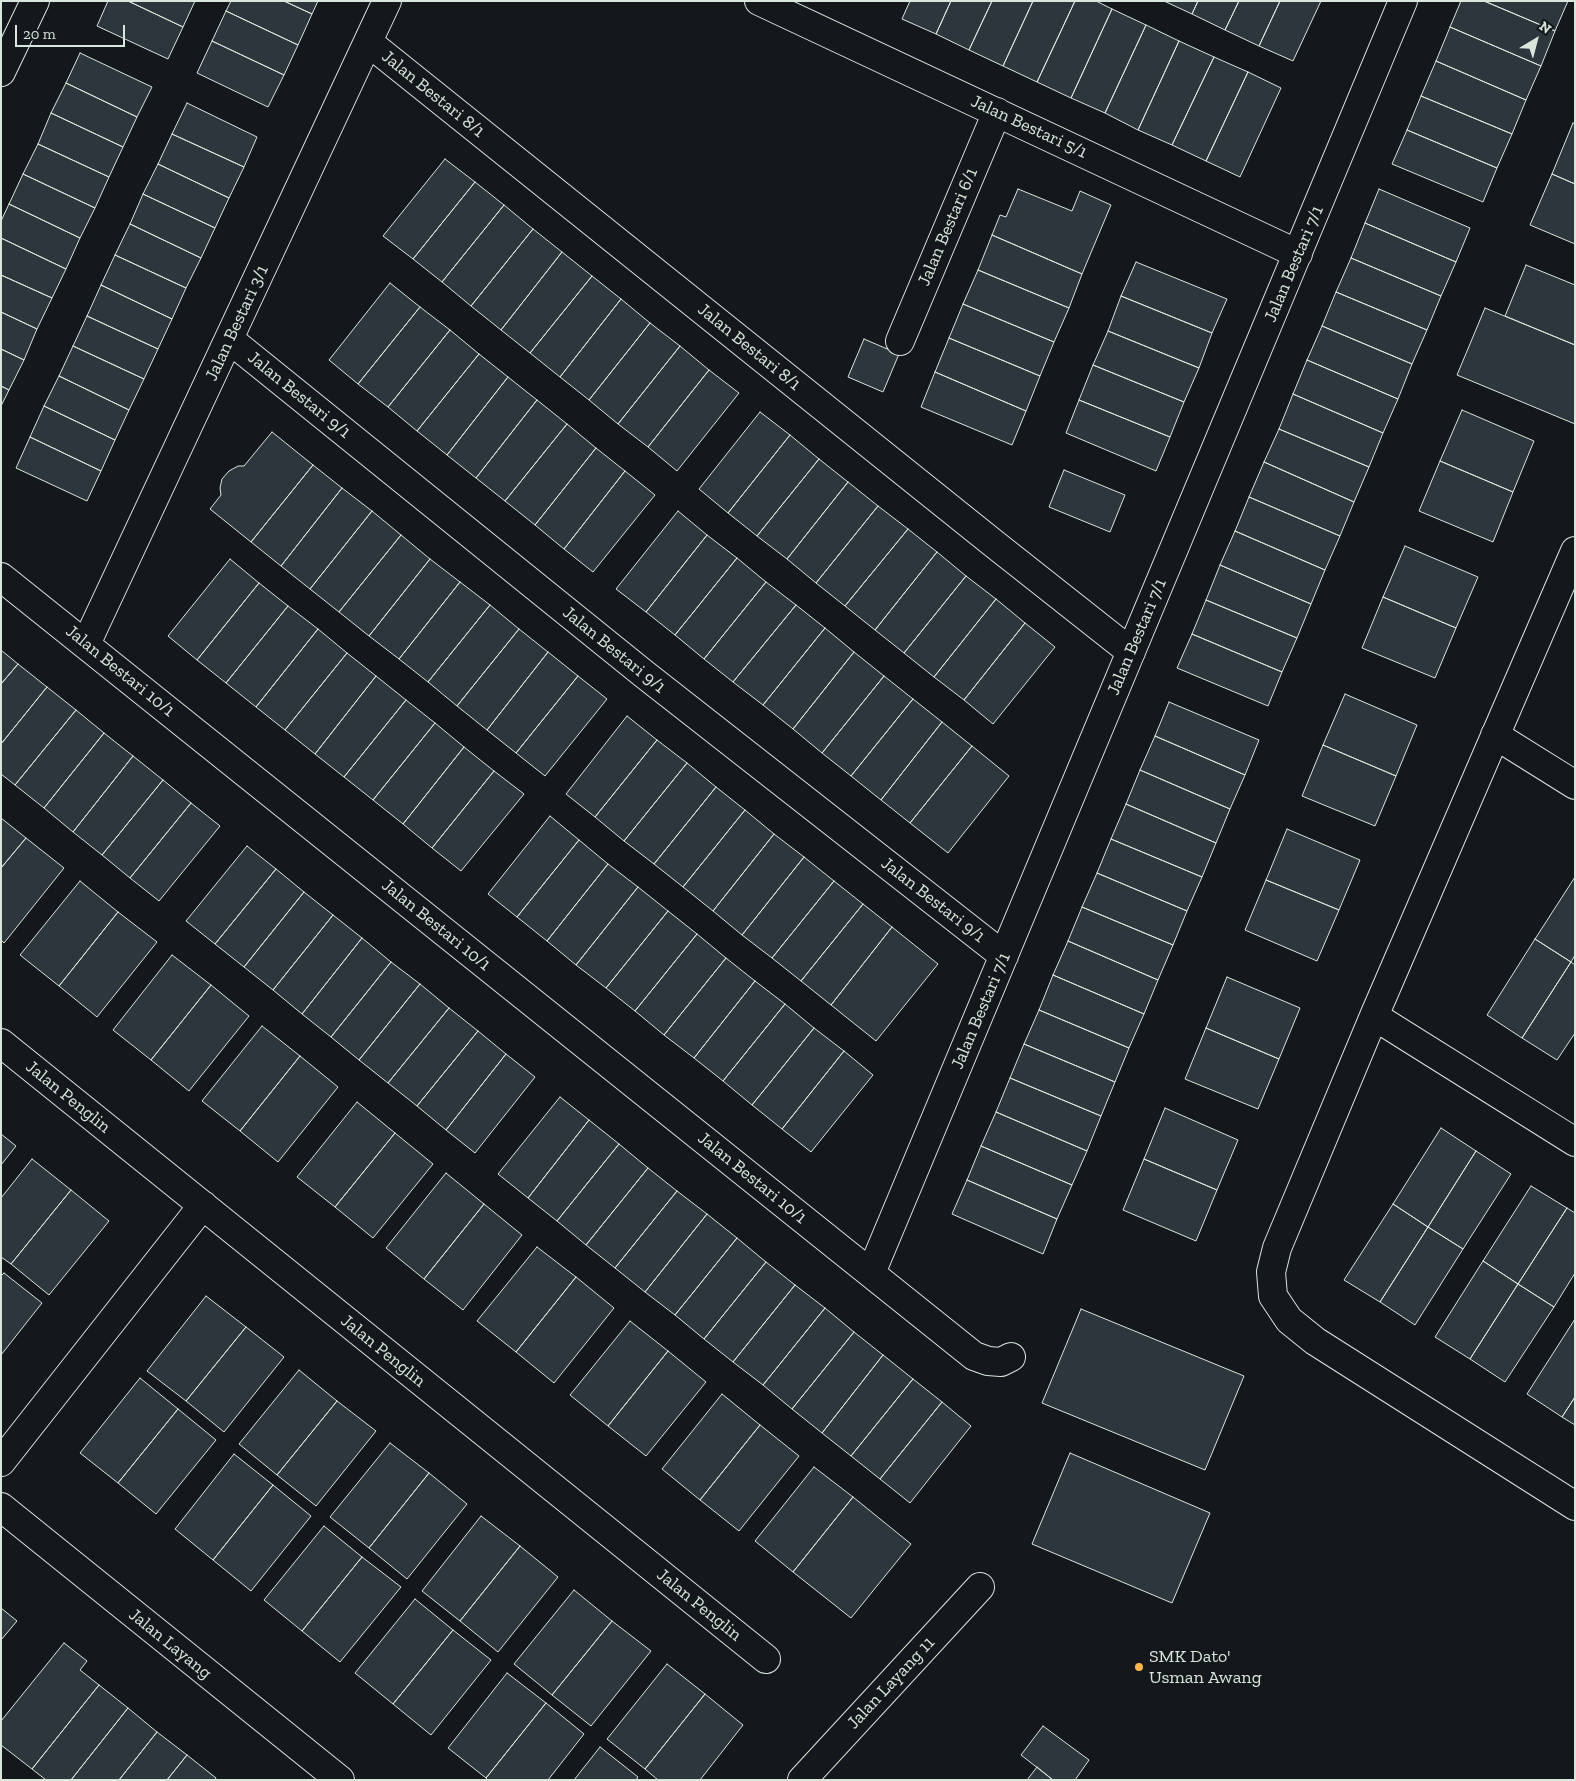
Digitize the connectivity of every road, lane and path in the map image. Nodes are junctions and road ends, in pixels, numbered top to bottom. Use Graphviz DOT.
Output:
graph roads {
  1 [pos="35,1"];
  2 [pos="387,1"];
  3 [pos="759,1"];
  4 [pos="1403,1"];
  5 [pos="368,42"];
  6 [pos="1,72"];
  7 [pos="997,112"];
  8 [pos="1298,254"];
  9 [pos="229,339"];
  10 [pos="900,341"];
  11 [pos="1575,551"];
  12 [pos="1,577"];
  13 [pos="86,644"];
  14 [pos="1131,652"];
  15 [pos="1495,736"];
  16 [pos="1575,785"];
  17 [pos="1004,956"];
  18 [pos="1374,1016"];
  19 [pos="1,1043"];
  20 [pos="1575,1142"];
  21 [pos="203,1205"];
  22 [pos="871,1273"];
  23 [pos="1011,1357"];
  24 [pos="1,1462"];
  25 [pos="1575,1506"];
  26 [pos="1,1507"];
  27 [pos="980,1587"];
  28 [pos="766,1659"];
  29 [pos="340,1780"];
  30 [pos="802,1780"];
  1 -- 6 [label="street"];
  2 -- 5 [label="street, Jalan Bestari 3/1"];
  3 -- 7 [label="street, Jalan Bestari 5/1"];
  4 -- 8 [label="street, Jalan Bestari 7/1"];
  5 -- 9 [label="street, Jalan Bestari 3/1"];
  5 -- 14 [label="street, Jalan Bestari 8/1"];
  7 -- 8 [label="street, Jalan Bestari 5/1"];
  7 -- 10 [label="street, Jalan Bestari 6/1"];
  8 -- 14 [label="street, Jalan Bestari 7/1"];
  9 -- 13 [label="street, Jalan Bestari 3/1"];
  9 -- 17 [label="street, Jalan Bestari 9/1"];
  11 -- 15 [label="street"];
  12 -- 13 [label="street, Jalan Bestari 10/1"];
  13 -- 22 [label="street, Jalan Bestari 10/1"];
  14 -- 17 [label="street, Jalan Bestari 7/1"];
  15 -- 16 [label="street"];
  15 -- 18 [label="street"];
  17 -- 22 [label="street, Jalan Bestari 7/1"];
  18 -- 20 [label="street"];
  18 -- 25 [label="street"];
  19 -- 21 [label="street, Jalan Penglin"];
  21 -- 24 [label="street"];
  21 -- 28 [label="street, Jalan Penglin"];
  22 -- 23 [label="street, Jalan Bestari 10/1"];
  26 -- 29 [label="street, Jalan Layang"];
  27 -- 30 [label="street, Jalan Layang 11"];
}
